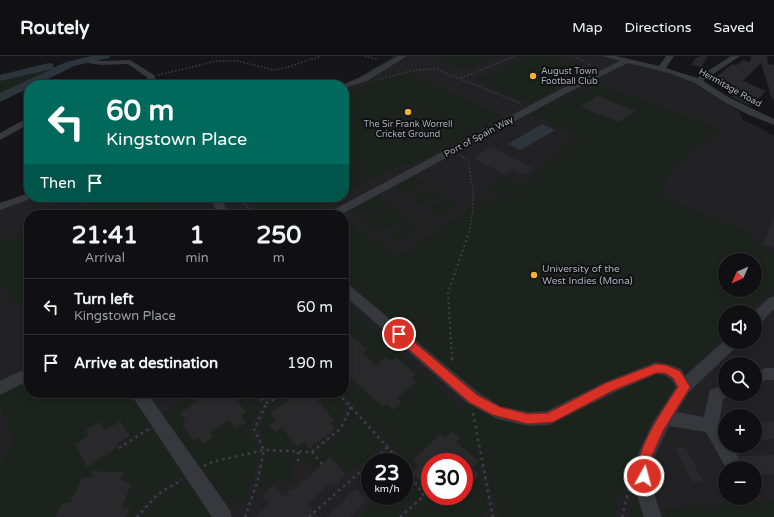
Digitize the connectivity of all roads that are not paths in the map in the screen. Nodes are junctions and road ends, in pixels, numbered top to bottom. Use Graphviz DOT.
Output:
graph roads {
  1 [pos="403,56"];
  2 [pos="606,56"];
  3 [pos="670,56"];
  4 [pos="736,56"];
  5 [pos="90,61"];
  6 [pos="627,61"];
  7 [pos="660,69"];
  8 [pos="151,80"];
  9 [pos="698,81"];
  10 [pos="349,84"];
  11 [pos="774,122"];
  12 [pos="24,123"];
  13 [pos="0,136"];
  14 [pos="24,198"];
  15 [pos="0,207"];
  16 [pos="341,210"];
  17 [pos="349,292"];
  18 [pos="774,301"];
  19 [pos="762,313"];
  20 [pos="725,349"];
  21 [pos="774,374"];
  22 [pos="762,375"];
  23 [pos="24,376"];
  24 [pos="684,387"];
  25 [pos="0,388"];
  26 [pos="718,394"];
  27 [pos="141,398"];
  28 [pos="665,418"];
  29 [pos="711,425"];
  30 [pos="731,461"];
  31 [pos="223,517"];
  32 [pos="654,517"];
  1 -- 10 [label="street"];
  2 -- 6 [label="street, Hermitage Road"];
  3 -- 7 [label="street"];
  4 -- 9 [label="street"];
  5 -- 8 [label="street"];
  6 -- 7 [label="street, Hermitage Road"];
  6 -- 16 [label="street, Port of Spain Way"];
  7 -- 9 [label="street, Hermitage Road"];
  9 -- 11 [label="street, Hermitage Road"];
  12 -- 13 [label="street"];
  14 -- 15 [label="street"];
  17 -- 24 [label="street"];
  18 -- 19 [label="street"];
  20 -- 24 [label="street"];
  21 -- 22 [label="street"];
  23 -- 25 [label="street"];
  24 -- 28 [label="street"];
  26 -- 29 [label="street"];
  27 -- 31 [label="street"];
  28 -- 29 [label="street"];
  28 -- 32 [label="street"];
  29 -- 30 [label="street"];
}
